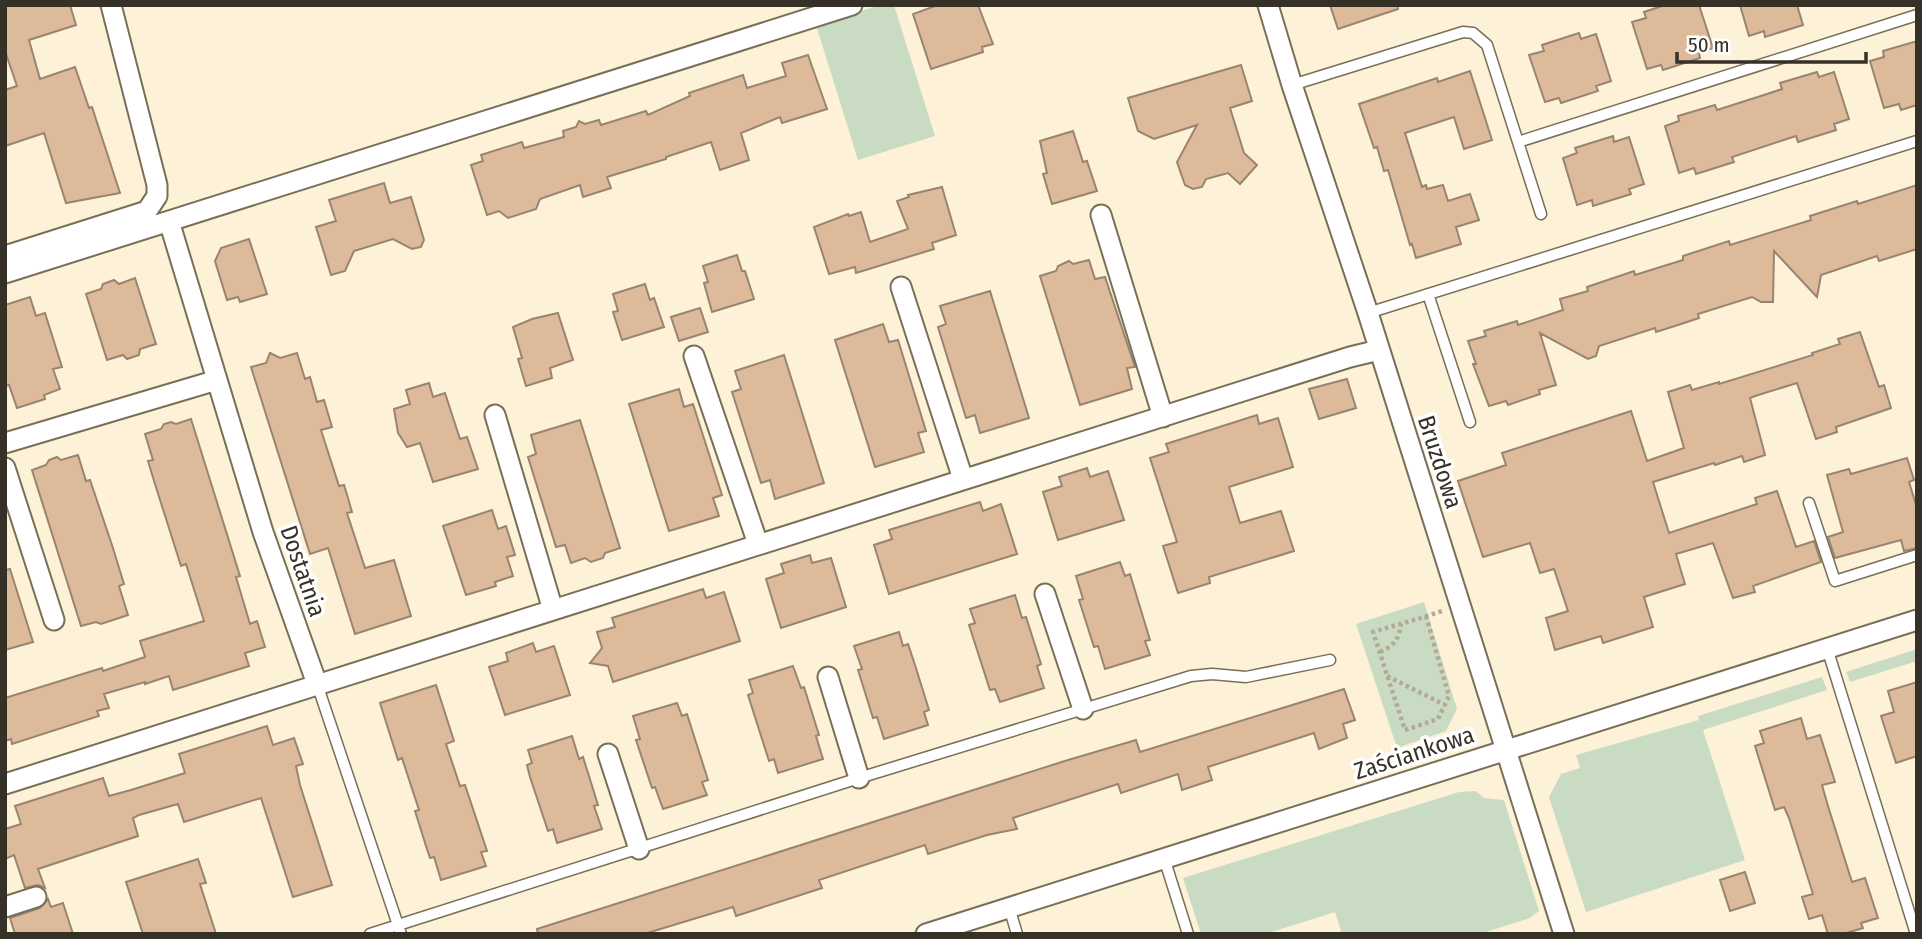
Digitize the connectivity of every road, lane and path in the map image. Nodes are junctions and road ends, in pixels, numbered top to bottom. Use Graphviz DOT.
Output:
graph roads {
  1 [pos="111,5"];
  2 [pos="852,5"];
  3 [pos="1268,5"];
  4 [pos="1917,15"];
  5 [pos="1292,85"];
  6 [pos="1917,141"];
  7 [pos="1518,142"];
  8 [pos="1541,214"];
  9 [pos="1101,215"];
  10 [pos="169,221"];
  11 [pos="5,256"];
  12 [pos="5,274"];
  13 [pos="901,287"];
  14 [pos="1428,294"];
  15 [pos="1367,313"];
  16 [pos="1379,350"];
  17 [pos="694,356"];
  18 [pos="218,380"];
  19 [pos="495,415"];
  20 [pos="1163,417"];
  21 [pos="1469,422"];
  22 [pos="5,443"];
  23 [pos="5,468"];
  24 [pos="963,479"];
  25 [pos="1809,503"];
  26 [pos="758,544"];
  27 [pos="1917,555"];
  28 [pos="1045,594"];
  29 [pos="553,610"];
  30 [pos="1443,611"];
  31 [pos="1426,616"];
  32 [pos="54,620"];
  33 [pos="1917,620"];
  34 [pos="1401,624"];
  35 [pos="1827,648"];
  36 [pos="1380,652"];
  37 [pos="1330,660"];
  38 [pos="1387,676"];
  39 [pos="828,677"];
  40 [pos="317,684"];
  41 [pos="1445,705"];
  42 [pos="1083,709"];
  43 [pos="1505,749"];
  44 [pos="608,754"];
  45 [pos="859,778"];
  46 [pos="5,784"];
  47 [pos="639,849"];
  48 [pos="1164,858"];
  49 [pos="36,898"];
  50 [pos="5,907"];
  51 [pos="1009,907"];
  52 [pos="400,929"];
  53 [pos="370,934"];
  54 [pos="926,934"];
  55 [pos="1017,934"];
  56 [pos="1188,934"];
  57 [pos="1564,934"];
  58 [pos="1916,934"];
  1 -- 11 [label="street"];
  2 -- 10 [label="street"];
  3 -- 5 [label="street, Bruzdowa"];
  4 -- 7 [label="lane"];
  5 -- 7 [label="lane"];
  5 -- 15 [label="street, Bruzdowa"];
  6 -- 14 [label="lane"];
  7 -- 8 [label="lane"];
  9 -- 20 [label="street"];
  10 -- 12 [label="street"];
  10 -- 18 [label="street, Dostatnia"];
  13 -- 24 [label="street"];
  14 -- 15 [label="lane"];
  14 -- 21 [label="lane"];
  15 -- 16 [label="street, Bruzdowa"];
  16 -- 20 [label="street"];
  16 -- 43 [label="street, Bruzdowa"];
  17 -- 26 [label="street"];
  18 -- 22 [label="street"];
  18 -- 40 [label="street, Dostatnia"];
  19 -- 29 [label="street"];
  20 -- 24 [label="street"];
  23 -- 32 [label="street"];
  24 -- 26 [label="street"];
  25 -- 27 [label="lane"];
  26 -- 29 [label="street"];
  28 -- 42 [label="street"];
  29 -- 40 [label="street"];
  30 -- 31 [label="path"];
  31 -- 34 [label="path"];
  31 -- 41 [label="path"];
  33 -- 35 [label="street, Zaściankowa"];
  34 -- 36 [label="path"];
  34 -- 36 [label="path"];
  35 -- 43 [label="street, Zaściankowa"];
  35 -- 58 [label="lane"];
  36 -- 38 [label="path"];
  37 -- 42 [label="lane"];
  38 -- 41 [label="path"];
  38 -- 41 [label="path"];
  39 -- 45 [label="street"];
  40 -- 46 [label="street"];
  40 -- 52 [label="lane, Dostatnia"];
  42 -- 45 [label="lane"];
  43 -- 48 [label="street, Zaściankowa"];
  43 -- 57 [label="street, Bruzdowa"];
  44 -- 47 [label="street"];
  45 -- 47 [label="lane"];
  47 -- 52 [label="lane"];
  48 -- 51 [label="street, Zaściankowa"];
  48 -- 56 [label="lane"];
  49 -- 50 [label="street"];
  51 -- 54 [label="street, Zaściankowa"];
  51 -- 55 [label="lane"];
  52 -- 53 [label="lane"];
}
